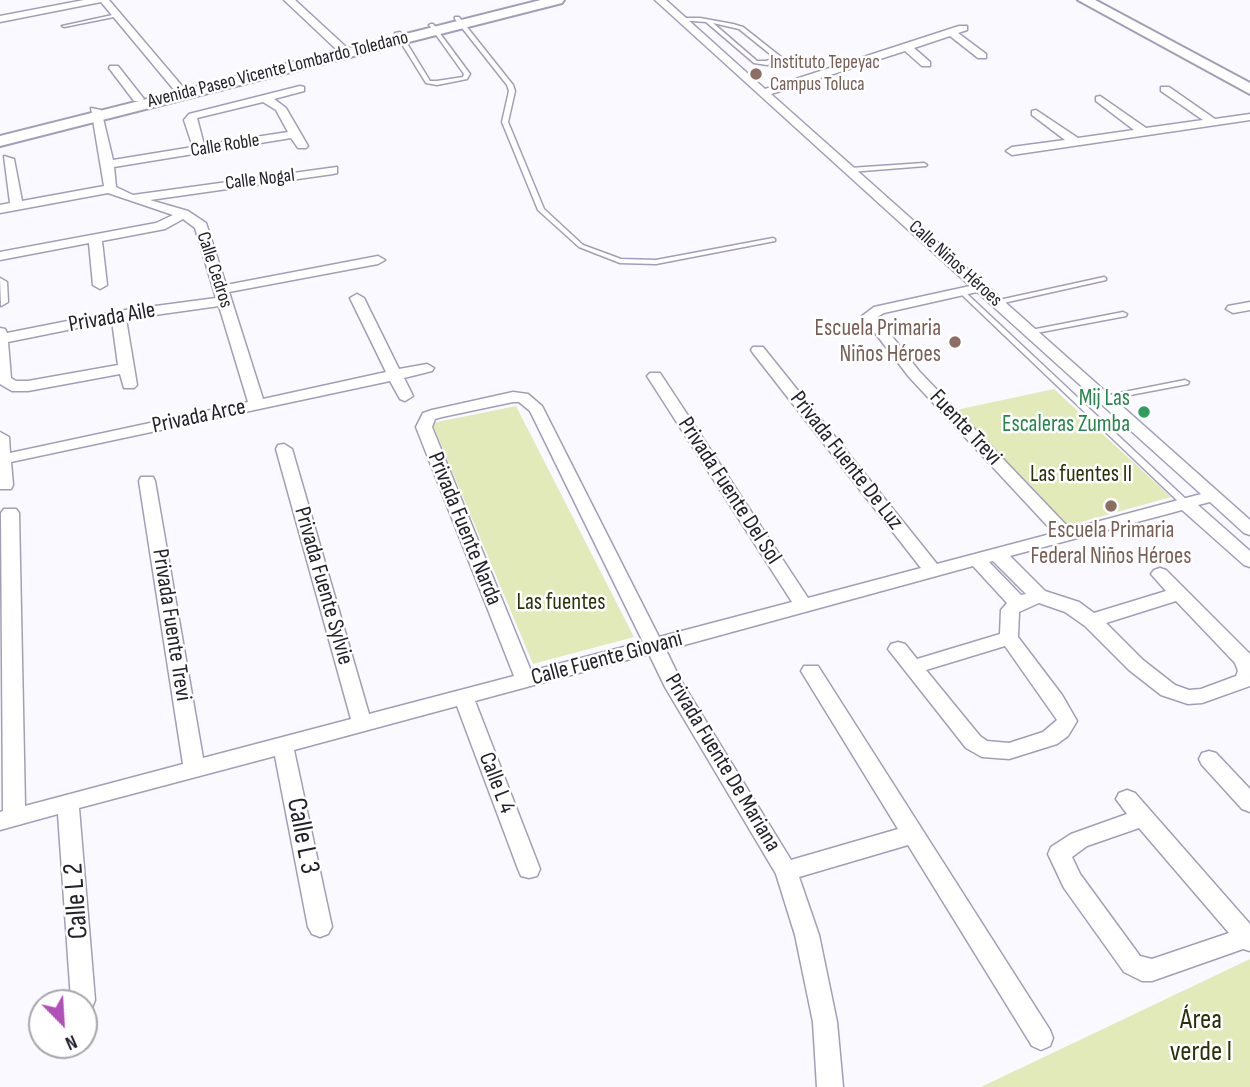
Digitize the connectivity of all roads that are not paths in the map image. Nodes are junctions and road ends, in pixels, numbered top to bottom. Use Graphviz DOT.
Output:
graph roads {
  1 [pos="99,0"];
  2 [pos="104,0"];
  3 [pos="289,0"];
  4 [pos="528,0"];
  5 [pos="557,0"];
  6 [pos="660,0"];
  7 [pos="1085,0"];
  8 [pos="1102,0"];
  9 [pos="117,15"];
  10 [pos="0,19"];
  11 [pos="680,19"];
  12 [pos="459,21"];
  13 [pos="708,21"];
  14 [pos="64,26"];
  15 [pos="433,28"];
  16 [pos="963,28"];
  17 [pos="951,32"];
  18 [pos="400,36"];
  19 [pos="906,47"];
  20 [pos="341,48"];
  21 [pos="982,56"];
  22 [pos="926,64"];
  23 [pos="114,68"];
  24 [pos="1250,80"];
  25 [pos="300,89"];
  26 [pos="1165,89"];
  27 [pos="1250,89"];
  28 [pos="182,92"];
  29 [pos="762,93"];
  30 [pos="265,98"];
  31 [pos="138,99"];
  32 [pos="1100,99"];
  33 [pos="95,113"];
  34 [pos="1036,113"];
  35 [pos="1250,117"];
  36 [pos="1213,122"];
  37 [pos="1144,132"];
  38 [pos="0,134"];
  39 [pos="294,134"];
  40 [pos="0,141"];
  41 [pos="1074,141"];
  42 [pos="302,146"];
  43 [pos="200,150"];
  44 [pos="1012,151"];
  45 [pos="108,164"];
  46 [pos="924,165"];
  47 [pos="6,166"];
  48 [pos="332,170"];
  49 [pos="850,170"];
  50 [pos="110,189"];
  51 [pos="188,189"];
  52 [pos="132,198"];
  53 [pos="17,206"];
  54 [pos="163,208"];
  55 [pos="0,209"];
  56 [pos="184,214"];
  57 [pos="160,226"];
  58 [pos="201,226"];
  59 [pos="95,240"];
  60 [pos="773,240"];
  61 [pos="0,256"];
  62 [pos="378,260"];
  63 [pos="1104,279"];
  64 [pos="0,282"];
  65 [pos="100,285"];
  66 [pos="982,287"];
  67 [pos="962,292"];
  68 [pos="222,295"];
  69 [pos="358,298"];
  70 [pos="1,302"];
  71 [pos="999,302"];
  72 [pos="1250,306"];
  73 [pos="1233,309"];
  74 [pos="1123,314"];
  75 [pos="118,315"];
  76 [pos="1031,332"];
  77 [pos="1,335"];
  78 [pos="758,350"];
  79 [pos="126,368"];
  80 [pos="427,368"];
  81 [pos="394,375"];
  82 [pos="655,376"];
  83 [pos="1185,382"];
  84 [pos="129,385"];
  85 [pos="405,396"];
  86 [pos="1104,398"];
  87 [pos="257,405"];
  88 [pos="429,416"];
  89 [pos="1,437"];
  90 [pos="284,449"];
  91 [pos="4,459"];
  92 [pos="147,481"];
  93 [pos="5,485"];
  94 [pos="1213,496"];
  95 [pos="1186,504"];
  96 [pos="10,513"];
  97 [pos="1250,529"];
  98 [pos="1067,536"];
  99 [pos="997,554"];
  100 [pos="977,559"];
  101 [pos="1250,561"];
  102 [pos="933,571"];
  103 [pos="1160,574"];
  104 [pos="1181,593"];
  105 [pos="1039,596"];
  106 [pos="1018,603"];
  107 [pos="804,606"];
  108 [pos="1092,621"];
  109 [pos="1010,638"];
  110 [pos="653,646"];
  111 [pos="898,649"];
  112 [pos="914,667"];
  113 [pos="811,671"];
  114 [pos="525,680"];
  115 [pos="464,697"];
  116 [pos="362,724"];
  117 [pos="282,746"];
  118 [pos="1209,760"];
  119 [pos="194,769"];
  120 [pos="1247,795"];
  121 [pos="1127,799"];
  122 [pos="68,803"];
  123 [pos="1143,818"];
  124 [pos="7,819"];
  125 [pos="913,834"];
  126 [pos="529,869"];
  127 [pos="786,871"];
  128 [pos="320,927"];
  129 [pos="1248,939"];
  130 [pos="82,989"];
  131 [pos="1041,1038"];
  132 [pos="830,1087"];
  1 -- 10 [label="street"];
  2 -- 9 [label="street"];
  3 -- 20 [label="street"];
  4 -- 12 [label="main road, Avenida Paseo Vicente Lombardo Toledano"];
  5 -- 12 [label="main road, Avenida Paseo Vicente Lombardo Toledano"];
  6 -- 11 [label="street, Calle Niños Héroes"];
  7 -- 27 [label="main road"];
  8 -- 24 [label="main road"];
  9 -- 14 [label="lane"];
  9 -- 28 [label="street"];
  11 -- 13 [label="lane"];
  11 -- 29 [label="street, Calle Niños Héroes"];
  12 -- 15 [label="main road, Avenida Paseo Vicente Lombardo Toledano"];
  12 -- 60 [label="lane"];
  13 -- 13 [label="lane"];
  15 -- 18 [label="main road, Avenida Paseo Vicente Lombardo Toledano"];
  15 -- 18 [label="lane"];
  16 -- 17 [label="street"];
  17 -- 19 [label="street"];
  17 -- 21 [label="street"];
  18 -- 20 [label="main road, Avenida Paseo Vicente Lombardo Toledano"];
  18 -- 28 [label="main road, Avenida Paseo Vicente Lombardo Toledano"];
  19 -- 22 [label="street"];
  19 -- 29 [label="street"];
  20 -- 28 [label="main road, Avenida Paseo Vicente Lombardo Toledano"];
  23 -- 31 [label="street"];
  25 -- 30 [label="street"];
  26 -- 36 [label="street"];
  28 -- 31 [label="main road, Avenida Paseo Vicente Lombardo Toledano"];
  28 -- 33 [label="main road, Avenida Paseo Vicente Lombardo Toledano"];
  29 -- 49 [label="street, Calle Niños Héroes"];
  30 -- 39 [label="street, Calle Roble"];
  30 -- 43 [label="street"];
  31 -- 33 [label="main road, Avenida Paseo Vicente Lombardo Toledano"];
  32 -- 37 [label="street"];
  33 -- 38 [label="main road, Avenida Paseo Vicente Lombardo Toledano"];
  33 -- 40 [label="main road, Avenida Paseo Vicente Lombardo Toledano"];
  33 -- 45 [label="street"];
  34 -- 41 [label="street"];
  35 -- 36 [label="street"];
  36 -- 37 [label="street"];
  37 -- 41 [label="street"];
  39 -- 42 [label="street"];
  39 -- 43 [label="street, Calle Roble"];
  41 -- 44 [label="street"];
  43 -- 45 [label="street, Calle Roble"];
  45 -- 50 [label="street"];
  46 -- 49 [label="lane"];
  47 -- 53 [label="street"];
  48 -- 51 [label="street, Calle Nogal"];
  49 -- 66 [label="street, Calle Niños Héroes"];
  50 -- 52 [label="street, Calle Cedros"];
  50 -- 53 [label="street"];
  51 -- 52 [label="street, Calle Nogal"];
  51 -- 54 [label="street, Calle Nogal"];
  52 -- 54 [label="street, Calle Cedros"];
  53 -- 55 [label="street"];
  54 -- 56 [label="street, Calle Cedros"];
  56 -- 57 [label="street"];
  56 -- 58 [label="street, Calle Cedros"];
  57 -- 58 [label="street"];
  57 -- 59 [label="street"];
  58 -- 68 [label="street, Calle Cedros"];
  59 -- 61 [label="street"];
  59 -- 65 [label="street"];
  62 -- 68 [label="street, Privada Aile"];
  63 -- 71 [label="lane"];
  64 -- 70 [label="street"];
  66 -- 67 [label="street"];
  66 -- 71 [label="street, Calle Niños Héroes"];
  67 -- 95 [label="lane"];
  67 -- 98 [label="street, Fuente Trevi"];
  68 -- 75 [label="street, Privada Aile"];
  68 -- 87 [label="street, Calle Cedros"];
  69 -- 81 [label="street"];
  71 -- 76 [label="street, Calle Niños Héroes"];
  72 -- 73 [label="street"];
  74 -- 76 [label="lane"];
  75 -- 77 [label="street, Privada Aile"];
  75 -- 79 [label="street"];
  76 -- 86 [label="street, Calle Niños Héroes"];
  77 -- 79 [label="street, Privada Aile"];
  78 -- 102 [label="street, Privada Fuente De Luz"];
  79 -- 84 [label="street"];
  80 -- 81 [label="street, Privada Arce"];
  81 -- 85 [label="street"];
  81 -- 87 [label="street, Privada Arce"];
  82 -- 107 [label="street, Privada Fuente Del Sol"];
  83 -- 86 [label="lane"];
  86 -- 94 [label="street, Calle Niños Héroes"];
  87 -- 91 [label="street, Privada Arce"];
  88 -- 110 [label="street, Privada Fuente De Mariana"];
  88 -- 114 [label="street, Privada Fuente Narda"];
  89 -- 91 [label="street"];
  90 -- 116 [label="street, Privada Fuente Sylvie"];
  91 -- 93 [label="street"];
  92 -- 119 [label="street, Privada Fuente Trevi"];
  94 -- 95 [label="street, Calle Fuente Giovani"];
  94 -- 97 [label="street, Calle Niños Héroes"];
  95 -- 98 [label="street, Calle Fuente Giovani"];
  95 -- 101 [label="street"];
  96 -- 124 [label="street"];
  98 -- 99 [label="street, Calle Fuente Giovani"];
  99 -- 100 [label="street, Calle Fuente Giovani"];
  99 -- 105 [label="street"];
  100 -- 102 [label="street, Calle Fuente Giovani"];
  100 -- 106 [label="street"];
  102 -- 107 [label="street, Calle Fuente Giovani"];
  103 -- 104 [label="street"];
  104 -- 108 [label="street"];
  104 -- 108 [label="street"];
  105 -- 106 [label="street"];
  105 -- 108 [label="street"];
  106 -- 109 [label="street"];
  107 -- 110 [label="street, Calle Fuente Giovani"];
  109 -- 112 [label="street"];
  109 -- 112 [label="street"];
  110 -- 114 [label="street, Calle Fuente Giovani"];
  110 -- 127 [label="street, Privada Fuente De Mariana"];
  111 -- 112 [label="street"];
  113 -- 125 [label="street"];
  114 -- 115 [label="street, Calle Fuente Giovani"];
  115 -- 116 [label="street, Calle Fuente Giovani"];
  115 -- 126 [label="street, Calle L 4"];
  116 -- 117 [label="street, Calle Fuente Giovani"];
  117 -- 119 [label="street, Calle Fuente Giovani"];
  117 -- 128 [label="street, Calle L 3"];
  118 -- 120 [label="street"];
  119 -- 122 [label="street, Calle Fuente Giovani"];
  121 -- 123 [label="street"];
  122 -- 124 [label="street, Calle Fuente Giovani"];
  122 -- 130 [label="street, Calle L 2"];
  123 -- 129 [label="street"];
  123 -- 129 [label="street"];
  125 -- 127 [label="street"];
  125 -- 131 [label="street"];
  127 -- 132 [label="street, Privada Fuente De Mariana"];
}
